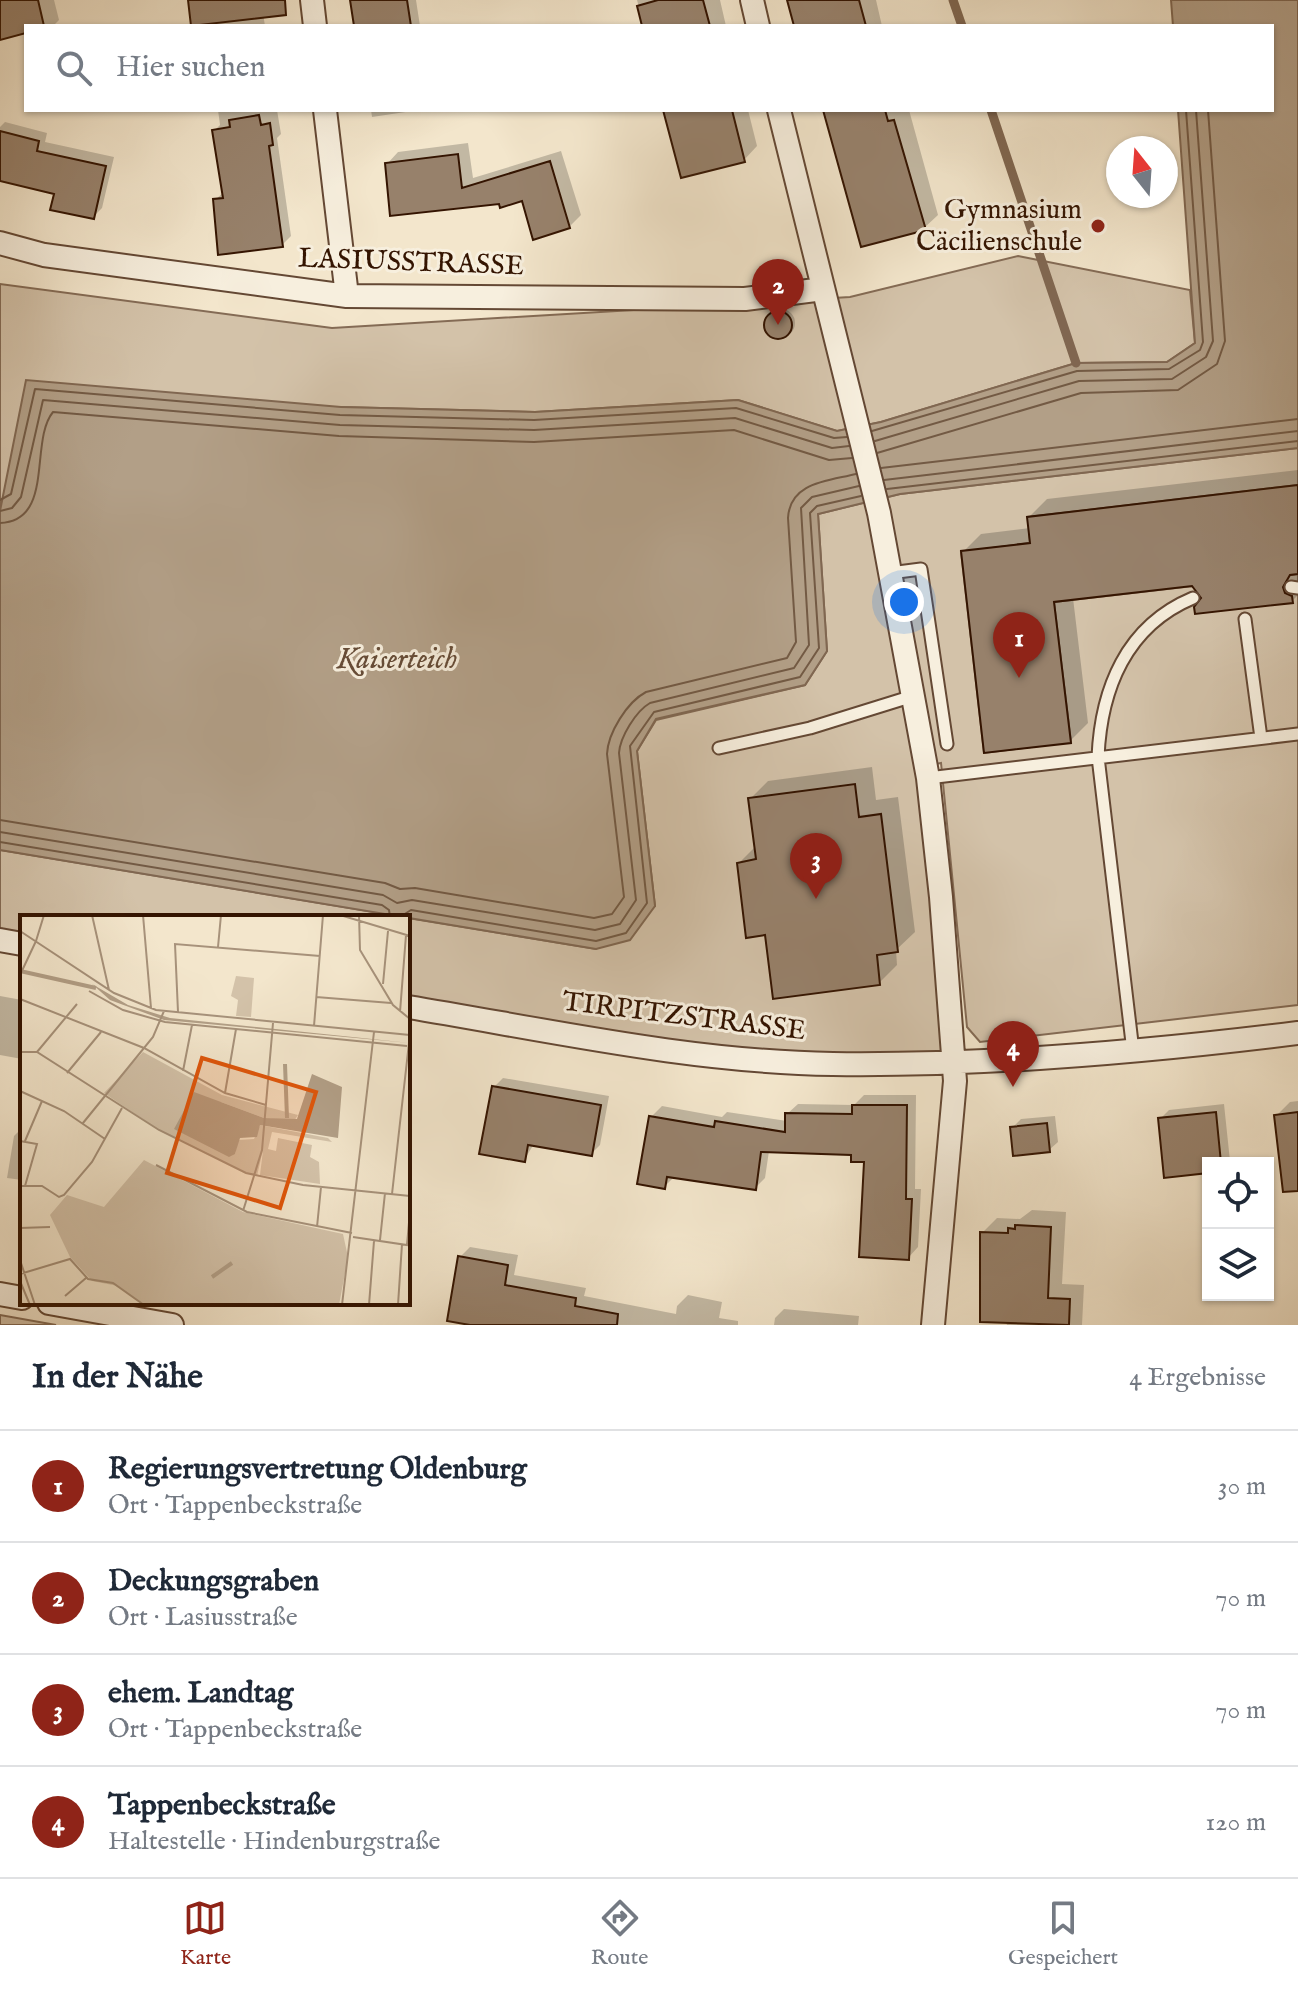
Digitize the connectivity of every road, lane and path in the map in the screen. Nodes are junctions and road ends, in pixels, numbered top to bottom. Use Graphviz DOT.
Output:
graph roads {
  1 [pos="312,0"];
  2 [pos="752,0"];
  3 [pos="315,24"];
  4 [pos="758,24"];
  5 [pos="325,112"];
  6 [pos="779,112"];
  7 [pos="0,243"];
  8 [pos="823,289"];
  9 [pos="347,296"];
  10 [pos="890,573"];
  11 [pos="1193,598"];
  12 [pos="1245,619"];
  13 [pos="913,696"];
  14 [pos="1298,734"];
  15 [pos="1261,738"];
  16 [pos="947,744"];
  17 [pos="719,748"];
  18 [pos="1098,757"];
  19 [pos="928,778"];
  20 [pos="0,940"];
  21 [pos="20,944"];
  22 [pos="410,1007"];
  23 [pos="1298,1033"];
  24 [pos="1133,1051"];
  25 [pos="954,1062"];
  26 [pos="0,1294"];
  27 [pos="20,1298"];
  28 [pos="60,1305"];
  29 [pos="172,1325"];
  30 [pos="933,1325"];
  1 -- 3 [label="street"];
  2 -- 4 [label="street"];
  5 -- 9 [label="street"];
  6 -- 8 [label="street"];
  7 -- 9 [label="street, LASIUSSTRASSE"];
  8 -- 9 [label="street, LASIUSSTRASSE"];
  8 -- 10 [label="street"];
  10 -- 13 [label="street"];
  10 -- 16 [label="lane"];
  11 -- 18 [label="lane"];
  12 -- 15 [label="lane"];
  13 -- 17 [label="lane"];
  13 -- 19 [label="street"];
  14 -- 15 [label="lane"];
  15 -- 18 [label="lane"];
  18 -- 19 [label="lane"];
  18 -- 24 [label="lane"];
  19 -- 25 [label="street"];
  20 -- 21 [label="street"];
  22 -- 25 [label="street, TIRPITZSTRASSE"];
  23 -- 24 [label="street, TIRPITZSTRASSE"];
  24 -- 25 [label="street, TIRPITZSTRASSE"];
  25 -- 30 [label="street"];
  26 -- 27 [label="street"];
  28 -- 29 [label="street"];
}
